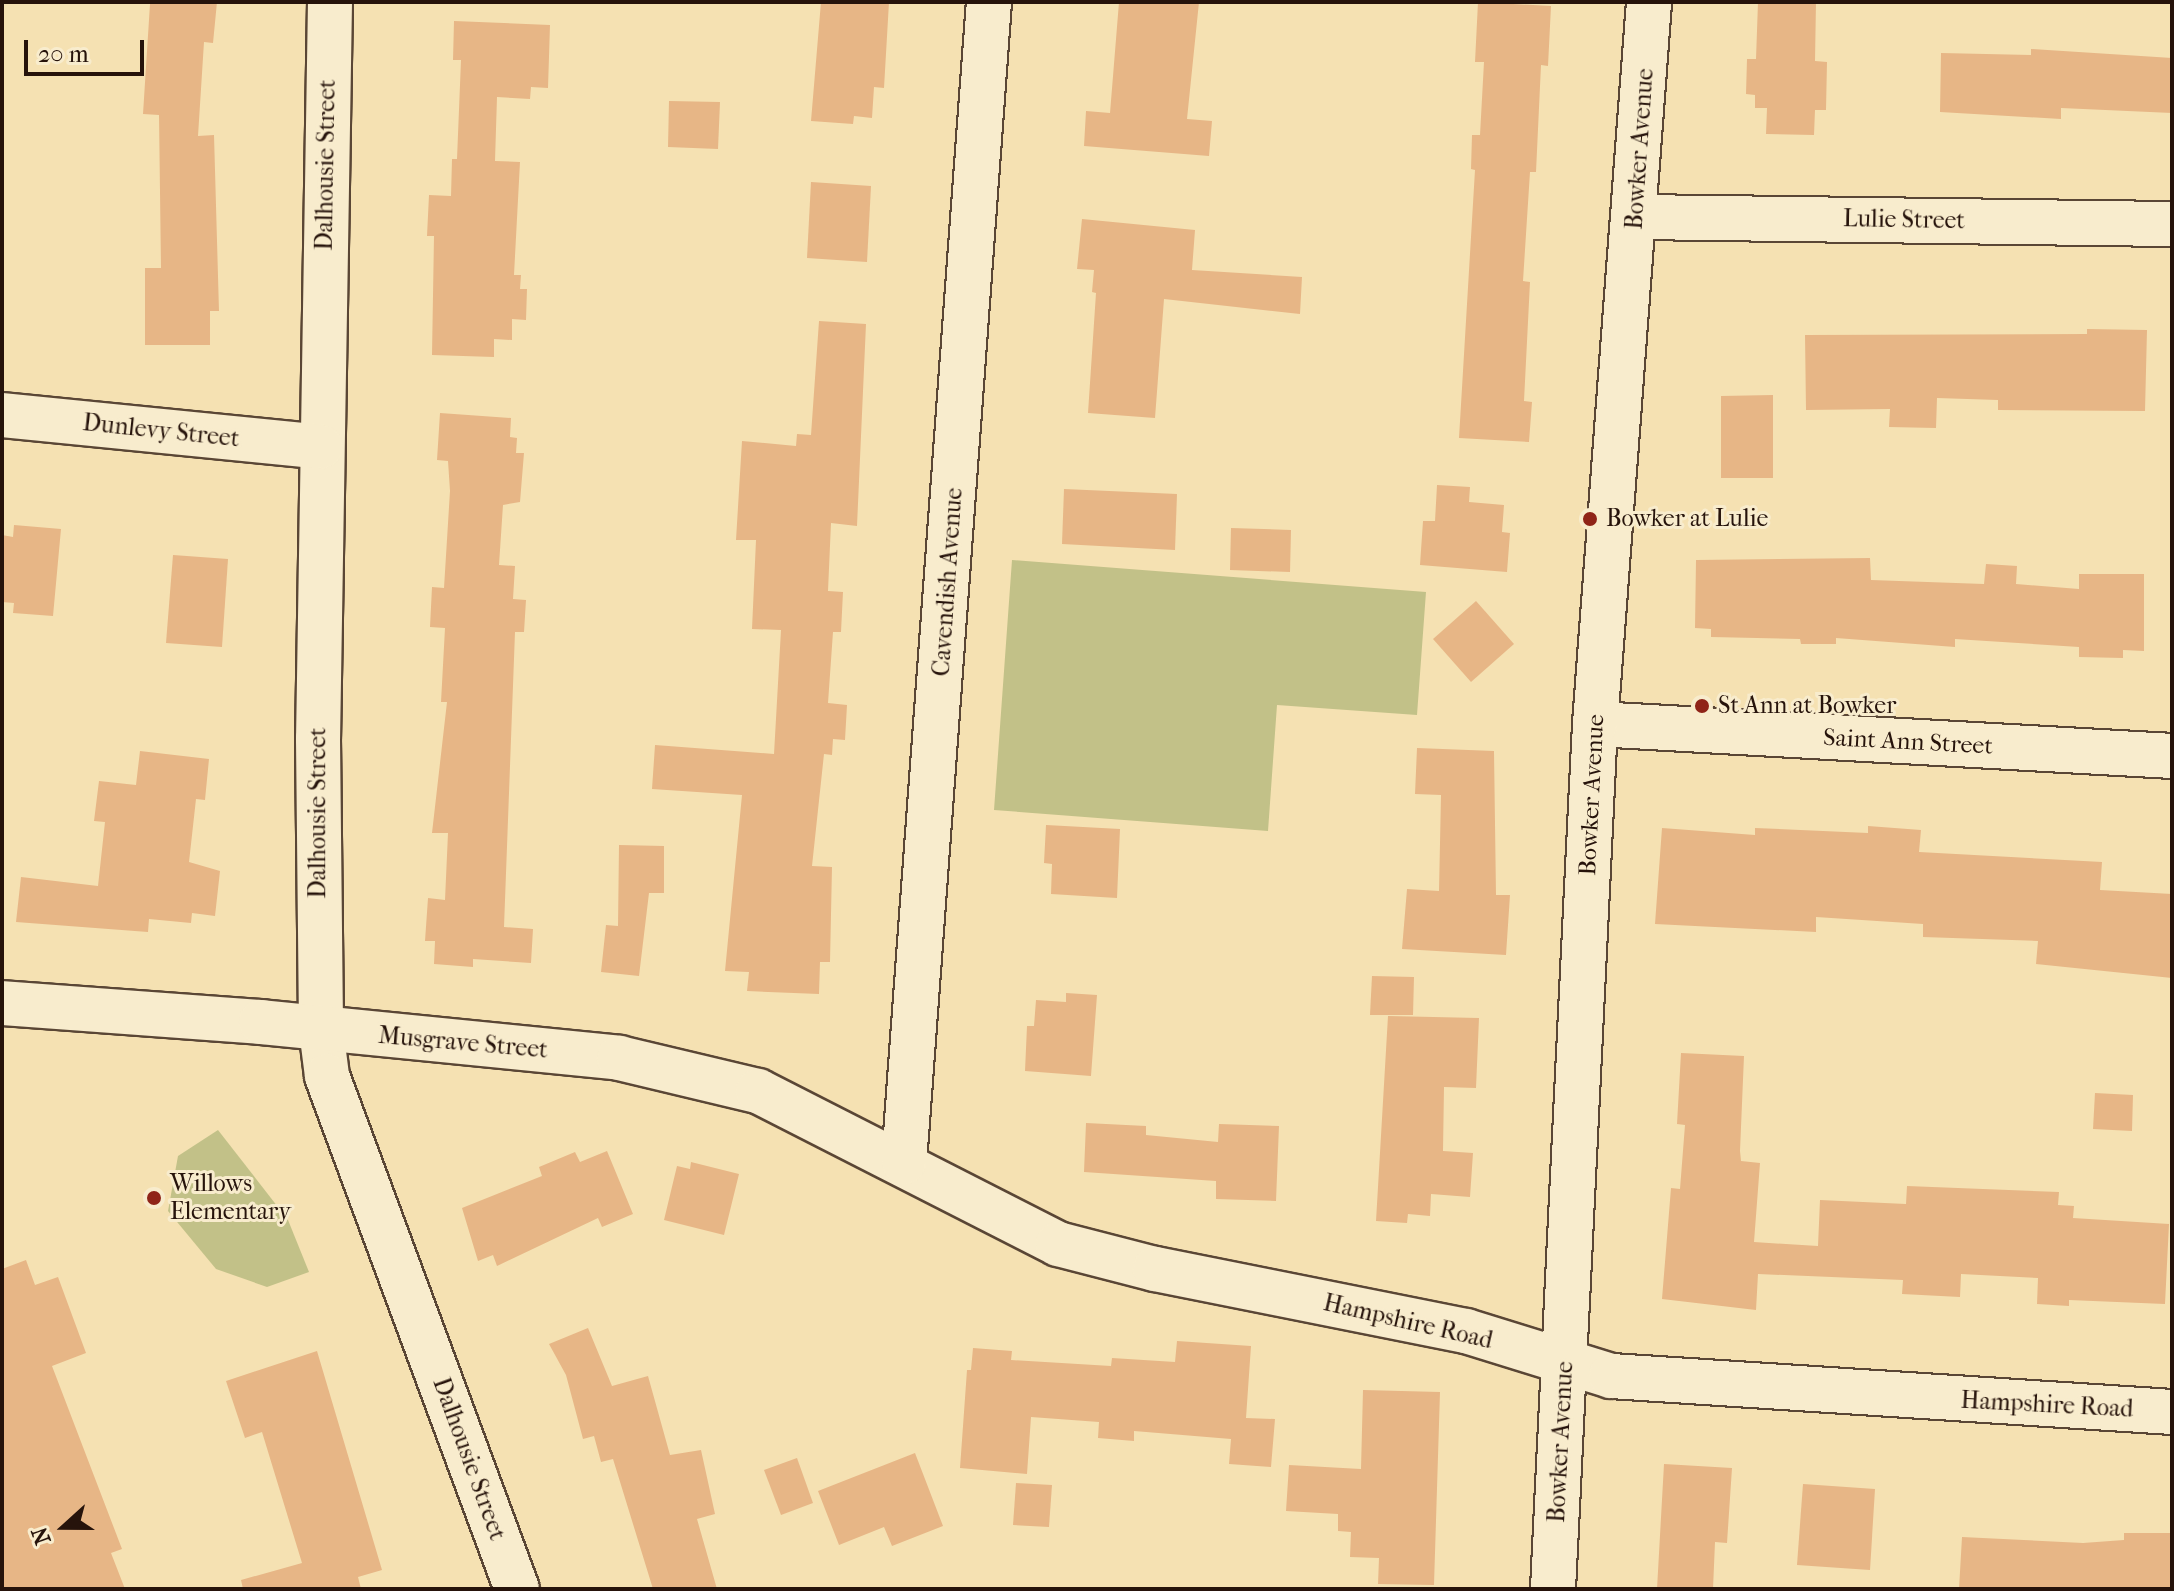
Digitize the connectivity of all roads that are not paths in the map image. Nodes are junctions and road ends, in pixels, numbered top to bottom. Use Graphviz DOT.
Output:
graph roads {
  1 [pos="330,2"];
  2 [pos="989,2"];
  3 [pos="1649,2"];
  4 [pos="1636,217"];
  5 [pos="2172,224"];
  6 [pos="2,415"];
  7 [pos="320,447"];
  8 [pos="1595,724"];
  9 [pos="2172,756"];
  10 [pos="2,1003"];
  11 [pos="321,1029"];
  12 [pos="904,1162"];
  13 [pos="1565,1366"];
  14 [pos="2172,1412"];
  15 [pos="517,1589"];
  16 [pos="1553,1589"];
  1 -- 7 [label="street, Dalhousie Street"];
  2 -- 12 [label="street, Cavendish Avenue"];
  3 -- 4 [label="street, Bowker Avenue"];
  4 -- 5 [label="street, Lulie Street"];
  4 -- 8 [label="street, Bowker Avenue"];
  6 -- 7 [label="street, Dunlevy Street"];
  7 -- 11 [label="street, Dalhousie Street"];
  8 -- 9 [label="street, Saint Ann Street"];
  8 -- 13 [label="street, Bowker Avenue"];
  10 -- 11 [label="street, Musgrave Street"];
  11 -- 12 [label="street, Musgrave Street"];
  11 -- 15 [label="street, Dalhousie Street"];
  12 -- 13 [label="street, Hampshire Road"];
  13 -- 14 [label="street, Hampshire Road"];
  13 -- 16 [label="street, Bowker Avenue"];
}
